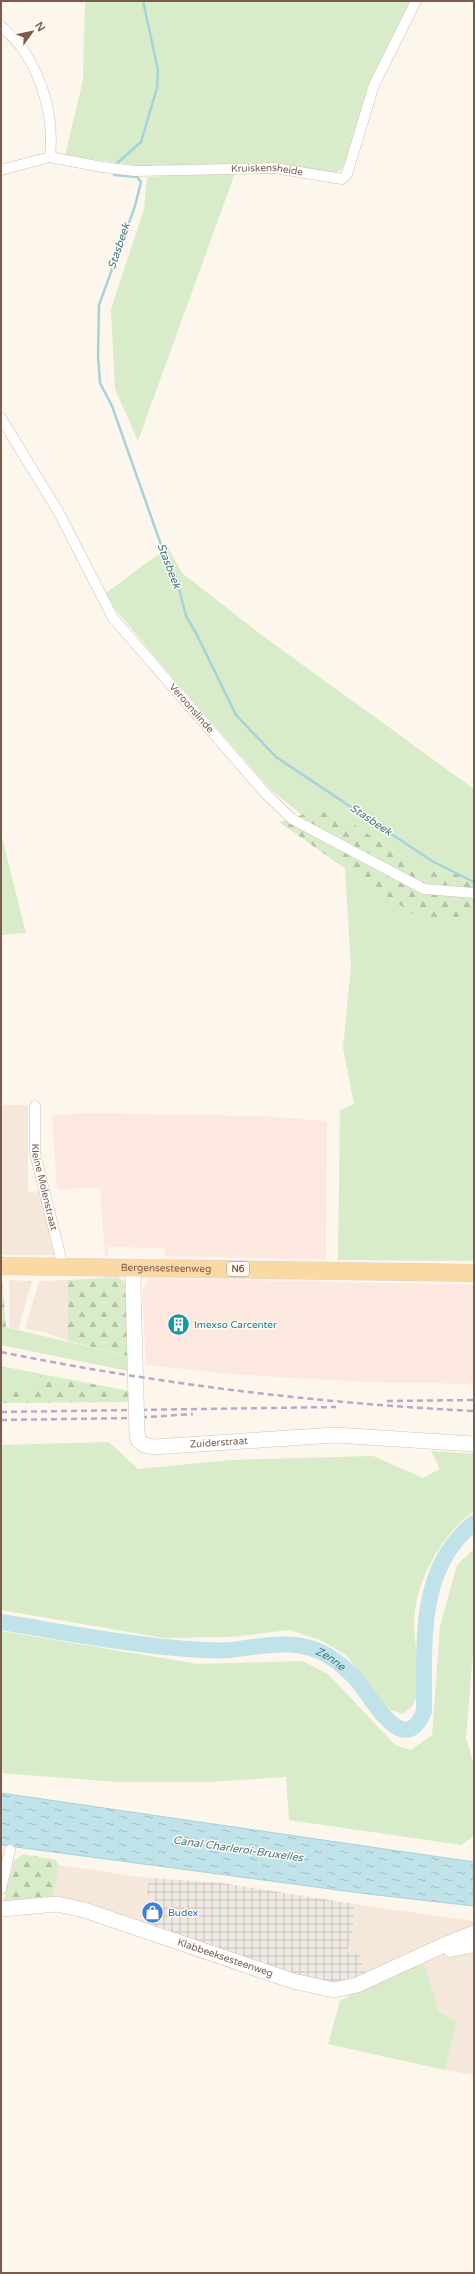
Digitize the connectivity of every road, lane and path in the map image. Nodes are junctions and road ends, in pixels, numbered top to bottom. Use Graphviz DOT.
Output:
graph roads {
  1 [pos="416,1"];
  2 [pos="1,26"];
  3 [pos="50,157"];
  4 [pos="1,170"];
  5 [pos="1,418"];
  6 [pos="474,893"];
  7 [pos="35,1106"];
  8 [pos="1,1266"];
  9 [pos="63,1266"];
  10 [pos="134,1267"];
  11 [pos="474,1273"];
  12 [pos="474,1444"];
  13 [pos="10,1850"];
  14 [pos="1,1889"];
  15 [pos="1,1909"];
  16 [pos="474,1933"];
  17 [pos="444,1945"];
  18 [pos="474,1947"];
  1 -- 3 [label="street, Kruiskensheide"];
  2 -- 3 [label="street"];
  3 -- 4 [label="street, Kruiskensheide"];
  5 -- 6 [label="street, Veroonslinde"];
  7 -- 9 [label="street, Kleine Molenstraat"];
  8 -- 9 [label="main road, Bergensesteenweg / N6"];
  9 -- 10 [label="main road, Bergensesteenweg / N6"];
  10 -- 11 [label="main road, Bergensesteenweg / N6"];
  10 -- 12 [label="street, Zuiderstraat, bridge"];
  13 -- 14 [label="street"];
  15 -- 17 [label="street, Klabbeeksesteenweg"];
  16 -- 17 [label="street, Klabbeeksesteenweg"];
  17 -- 18 [label="street"];
}
